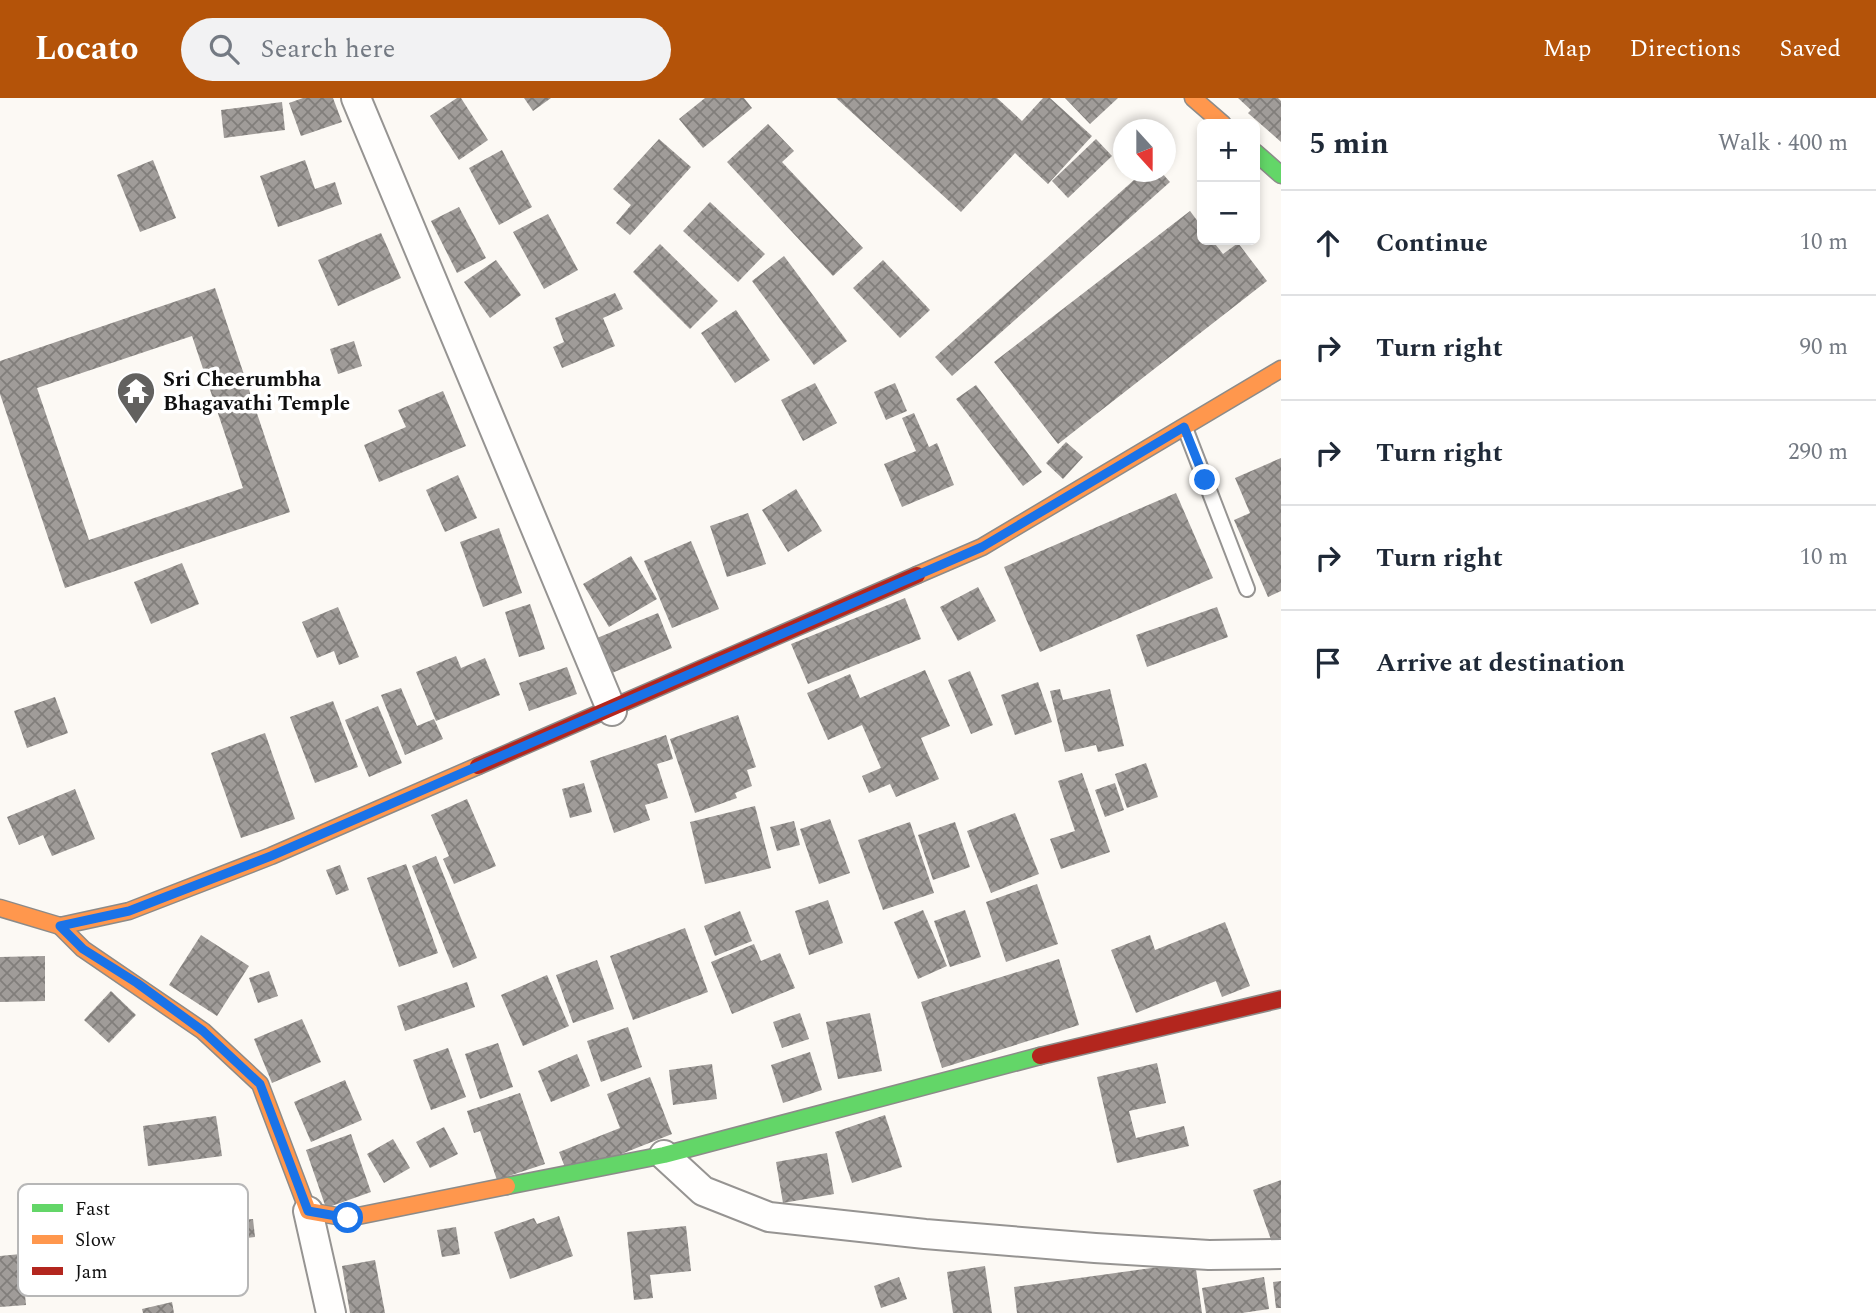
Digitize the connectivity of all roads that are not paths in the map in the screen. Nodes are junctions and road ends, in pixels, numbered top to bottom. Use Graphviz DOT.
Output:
graph roads {
  1 [pos="356,98"];
  2 [pos="1193,98"];
  3 [pos="1217,119"];
  4 [pos="1260,156"];
  5 [pos="1281,175"];
  6 [pos="1281,369"];
  7 [pos="1184,427"];
  8 [pos="1247,589"];
  9 [pos="612,711"];
  10 [pos="0,908"];
  11 [pos="60,926"];
  12 [pos="1281,999"];
  13 [pos="664,1155"];
  14 [pos="308,1211"];
  15 [pos="1281,1254"];
  16 [pos="331,1313"];
  1 -- 9 [label="street"];
  2 -- 3 [label="street"];
  4 -- 5 [label="street"];
  6 -- 7 [label="street"];
  7 -- 8 [label="lane"];
  7 -- 9 [label="street"];
  9 -- 11 [label="street"];
  10 -- 11 [label="street"];
  11 -- 14 [label="street"];
  12 -- 13 [label="street"];
  13 -- 14 [label="street"];
  13 -- 15 [label="street"];
  14 -- 16 [label="street"];
}
